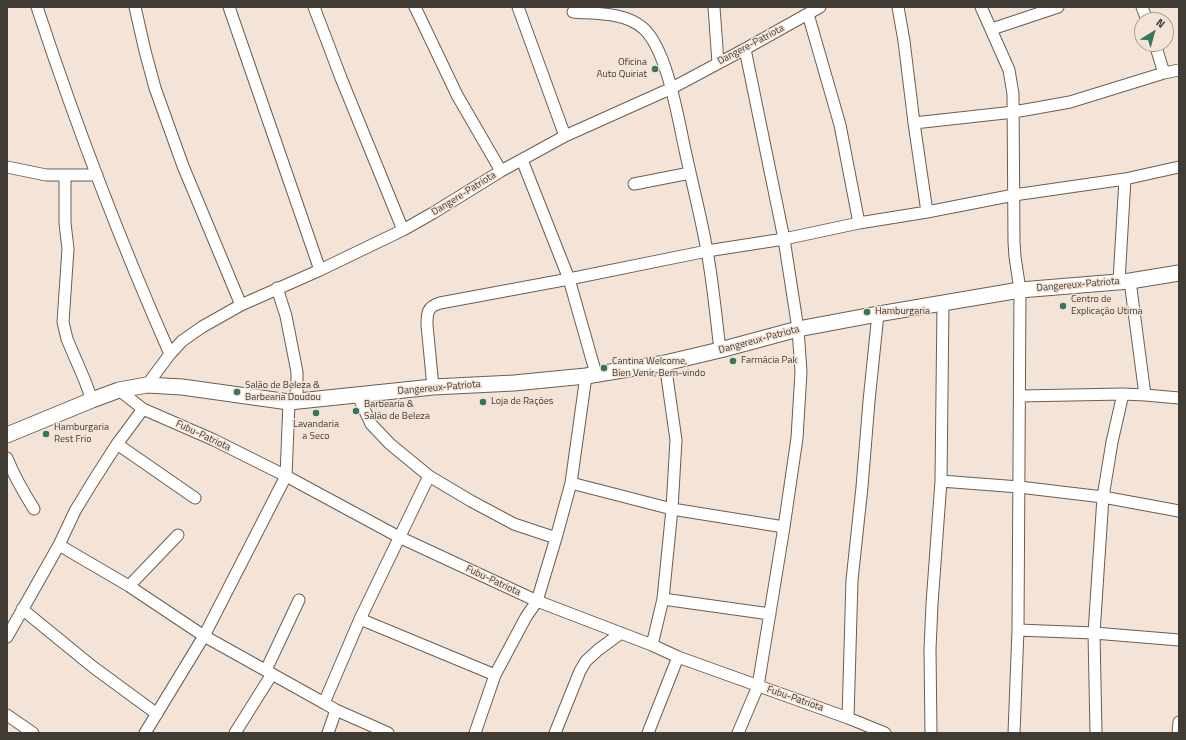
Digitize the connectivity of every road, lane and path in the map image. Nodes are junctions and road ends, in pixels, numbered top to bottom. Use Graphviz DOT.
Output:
graph roads {
  1 [pos="37,7"];
  2 [pos="135,7"];
  3 [pos="229,7"];
  4 [pos="314,7"];
  5 [pos="415,7"];
  6 [pos="518,7"];
  7 [pos="714,7"];
  8 [pos="820,7"];
  9 [pos="898,7"];
  10 [pos="981,7"];
  11 [pos="1058,7"];
  12 [pos="573,12"];
  13 [pos="808,14"];
  14 [pos="992,29"];
  15 [pos="745,49"];
  16 [pos="1157,52"];
  17 [pos="718,63"];
  18 [pos="1179,70"];
  19 [pos="1164,73"];
  20 [pos="672,88"];
  21 [pos="1014,112"];
  22 [pos="914,123"];
  23 [pos="565,136"];
  24 [pos="522,160"];
  25 [pos="7,167"];
  26 [pos="1179,167"];
  27 [pos="501,170"];
  28 [pos="690,173"];
  29 [pos="65,175"];
  30 [pos="97,175"];
  31 [pos="1125,179"];
  32 [pos="634,184"];
  33 [pos="1014,195"];
  34 [pos="927,212"];
  35 [pos="859,223"];
  36 [pos="403,230"];
  37 [pos="784,239"];
  38 [pos="707,251"];
  39 [pos="320,270"];
  40 [pos="1179,273"];
  41 [pos="569,279"];
  42 [pos="1125,281"];
  43 [pos="277,288"];
  44 [pos="1020,290"];
  45 [pos="943,303"];
  46 [pos="240,305"];
  47 [pos="878,314"];
  48 [pos="798,329"];
  49 [pos="720,350"];
  50 [pos="170,354"];
  51 [pos="665,363"];
  52 [pos="591,375"];
  53 [pos="147,385"];
  54 [pos="432,387"];
  55 [pos="119,390"];
  56 [pos="1122,394"];
  57 [pos="1145,395"];
  58 [pos="358,396"];
  59 [pos="1020,396"];
  60 [pos="1179,398"];
  61 [pos="92,400"];
  62 [pos="289,402"];
  63 [pos="142,409"];
  64 [pos="7,435"];
  65 [pos="117,444"];
  66 [pos="7,458"];
  67 [pos="286,476"];
  68 [pos="429,476"];
  69 [pos="941,481"];
  70 [pos="570,483"];
  71 [pos="1018,487"];
  72 [pos="1103,497"];
  73 [pos="195,498"];
  74 [pos="34,509"];
  75 [pos="672,509"];
  76 [pos="1179,511"];
  77 [pos="784,527"];
  78 [pos="178,534"];
  79 [pos="399,537"];
  80 [pos="556,538"];
  81 [pos="59,545"];
  82 [pos="128,586"];
  83 [pos="663,599"];
  84 [pos="299,600"];
  85 [pos="537,601"];
  86 [pos="22,609"];
  87 [pos="770,614"];
  88 [pos="360,619"];
  89 [pos="1018,630"];
  90 [pos="621,633"];
  91 [pos="1094,633"];
  92 [pos="7,636"];
  93 [pos="204,636"];
  94 [pos="1179,640"];
  95 [pos="652,645"];
  96 [pos="678,657"];
  97 [pos="269,672"];
  98 [pos="495,675"];
  99 [pos="758,686"];
  100 [pos="324,703"];
  101 [pos="336,710"];
  102 [pos="157,714"];
  103 [pos="7,715"];
  104 [pos="848,718"];
  105 [pos="1179,722"];
  106 [pos="33,733"];
  107 [pos="145,733"];
  108 [pos="235,733"];
  109 [pos="328,733"];
  110 [pos="388,733"];
  111 [pos="475,733"];
  112 [pos="555,733"];
  113 [pos="648,733"];
  114 [pos="738,733"];
  115 [pos="885,733"];
  116 [pos="931,733"];
  117 [pos="1014,733"];
  118 [pos="1096,733"];
  119 [pos="1178,733"];
  1 -- 30 [label="street"];
  2 -- 46 [label="street"];
  3 -- 39 [label="street"];
  4 -- 36 [label="street"];
  5 -- 27 [label="street"];
  6 -- 23 [label="street"];
  7 -- 17 [label="street"];
  8 -- 13 [label="street, Dangere-Patriota"];
  9 -- 22 [label="street"];
  10 -- 14 [label="street"];
  11 -- 14 [label="street"];
  12 -- 20 [label="street"];
  13 -- 15 [label="street, Dangere-Patriota"];
  13 -- 35 [label="street"];
  14 -- 21 [label="street"];
  15 -- 17 [label="street, Dangere-Patriota"];
  15 -- 37 [label="street"];
  16 -- 19 [label="street"];
  17 -- 20 [label="street, Dangere-Patriota"];
  18 -- 19 [label="street"];
  19 -- 21 [label="street"];
  20 -- 23 [label="street, Dangere-Patriota"];
  20 -- 28 [label="street"];
  21 -- 22 [label="street"];
  21 -- 33 [label="street"];
  22 -- 34 [label="street"];
  23 -- 24 [label="street, Dangere-Patriota"];
  24 -- 27 [label="street, Dangere-Patriota"];
  24 -- 41 [label="street"];
  25 -- 29 [label="street"];
  26 -- 31 [label="street"];
  27 -- 36 [label="street, Dangere-Patriota"];
  28 -- 32 [label="street"];
  28 -- 38 [label="street"];
  29 -- 30 [label="street"];
  29 -- 61 [label="street"];
  30 -- 50 [label="street"];
  31 -- 33 [label="street"];
  31 -- 42 [label="street"];
  33 -- 34 [label="street"];
  33 -- 44 [label="street"];
  34 -- 35 [label="street"];
  35 -- 37 [label="street"];
  36 -- 39 [label="street, Dangere-Patriota"];
  37 -- 38 [label="street"];
  37 -- 48 [label="street"];
  38 -- 41 [label="street"];
  38 -- 49 [label="street"];
  39 -- 43 [label="street, Dangere-Patriota"];
  40 -- 42 [label="street, Dangereux-Patriota"];
  41 -- 52 [label="street"];
  41 -- 54 [label="street"];
  42 -- 44 [label="street, Dangereux-Patriota"];
  42 -- 57 [label="street"];
  43 -- 46 [label="street, Dangere-Patriota"];
  43 -- 62 [label="street"];
  44 -- 45 [label="street, Dangereux-Patriota"];
  44 -- 59 [label="street"];
  45 -- 47 [label="street, Dangereux-Patriota"];
  45 -- 69 [label="street"];
  46 -- 50 [label="street, Dangere-Patriota"];
  47 -- 48 [label="street, Dangereux-Patriota"];
  47 -- 104 [label="street"];
  48 -- 49 [label="street, Dangereux-Patriota"];
  48 -- 77 [label="street"];
  49 -- 51 [label="street, Dangereux-Patriota"];
  50 -- 53 [label="street, Dangere-Patriota"];
  51 -- 52 [label="street, Dangereux-Patriota"];
  51 -- 75 [label="street"];
  52 -- 54 [label="street, Dangereux-Patriota"];
  52 -- 70 [label="street"];
  53 -- 55 [label="street"];
  53 -- 62 [label="street, Dangereux-Patriota"];
  54 -- 58 [label="street, Dangereux-Patriota"];
  55 -- 61 [label="street"];
  55 -- 63 [label="street, Fubu-Patriota"];
  56 -- 57 [label="street"];
  56 -- 59 [label="street"];
  56 -- 72 [label="street"];
  57 -- 60 [label="street"];
  58 -- 62 [label="street, Dangereux-Patriota"];
  58 -- 68 [label="street"];
  59 -- 71 [label="street"];
  61 -- 64 [label="street"];
  62 -- 67 [label="street"];
  63 -- 65 [label="street"];
  63 -- 67 [label="street, Fubu-Patriota"];
  65 -- 73 [label="street"];
  65 -- 81 [label="street"];
  66 -- 74 [label="street"];
  67 -- 79 [label="street, Fubu-Patriota"];
  67 -- 93 [label="street"];
  68 -- 79 [label="street"];
  68 -- 80 [label="street"];
  69 -- 71 [label="street"];
  69 -- 116 [label="street"];
  70 -- 75 [label="street"];
  70 -- 80 [label="street"];
  71 -- 72 [label="street"];
  71 -- 89 [label="street"];
  72 -- 76 [label="street"];
  72 -- 91 [label="street"];
  75 -- 77 [label="street"];
  75 -- 83 [label="street"];
  77 -- 87 [label="street"];
  78 -- 82 [label="street"];
  79 -- 85 [label="street, Fubu-Patriota"];
  79 -- 88 [label="street"];
  80 -- 85 [label="street"];
  81 -- 82 [label="street"];
  81 -- 86 [label="street"];
  82 -- 93 [label="street"];
  83 -- 87 [label="street"];
  83 -- 95 [label="street"];
  84 -- 97 [label="street"];
  85 -- 90 [label="street, Fubu-Patriota"];
  85 -- 98 [label="street"];
  86 -- 92 [label="street"];
  86 -- 102 [label="street"];
  87 -- 99 [label="street"];
  88 -- 98 [label="street"];
  88 -- 100 [label="street"];
  89 -- 91 [label="street"];
  89 -- 117 [label="street"];
  90 -- 95 [label="street, Fubu-Patriota"];
  90 -- 112 [label="street"];
  91 -- 94 [label="street"];
  91 -- 118 [label="street"];
  93 -- 97 [label="street"];
  93 -- 102 [label="street"];
  95 -- 96 [label="street, Fubu-Patriota"];
  96 -- 99 [label="street, Fubu-Patriota"];
  96 -- 113 [label="street"];
  97 -- 100 [label="street"];
  97 -- 108 [label="street"];
  98 -- 111 [label="street"];
  99 -- 104 [label="street, Fubu-Patriota"];
  99 -- 114 [label="street"];
  100 -- 101 [label="street"];
  101 -- 109 [label="street"];
  101 -- 110 [label="street"];
  102 -- 107 [label="street"];
  103 -- 106 [label="street"];
  104 -- 115 [label="street, Fubu-Patriota"];
  105 -- 119 [label="street"];
}
